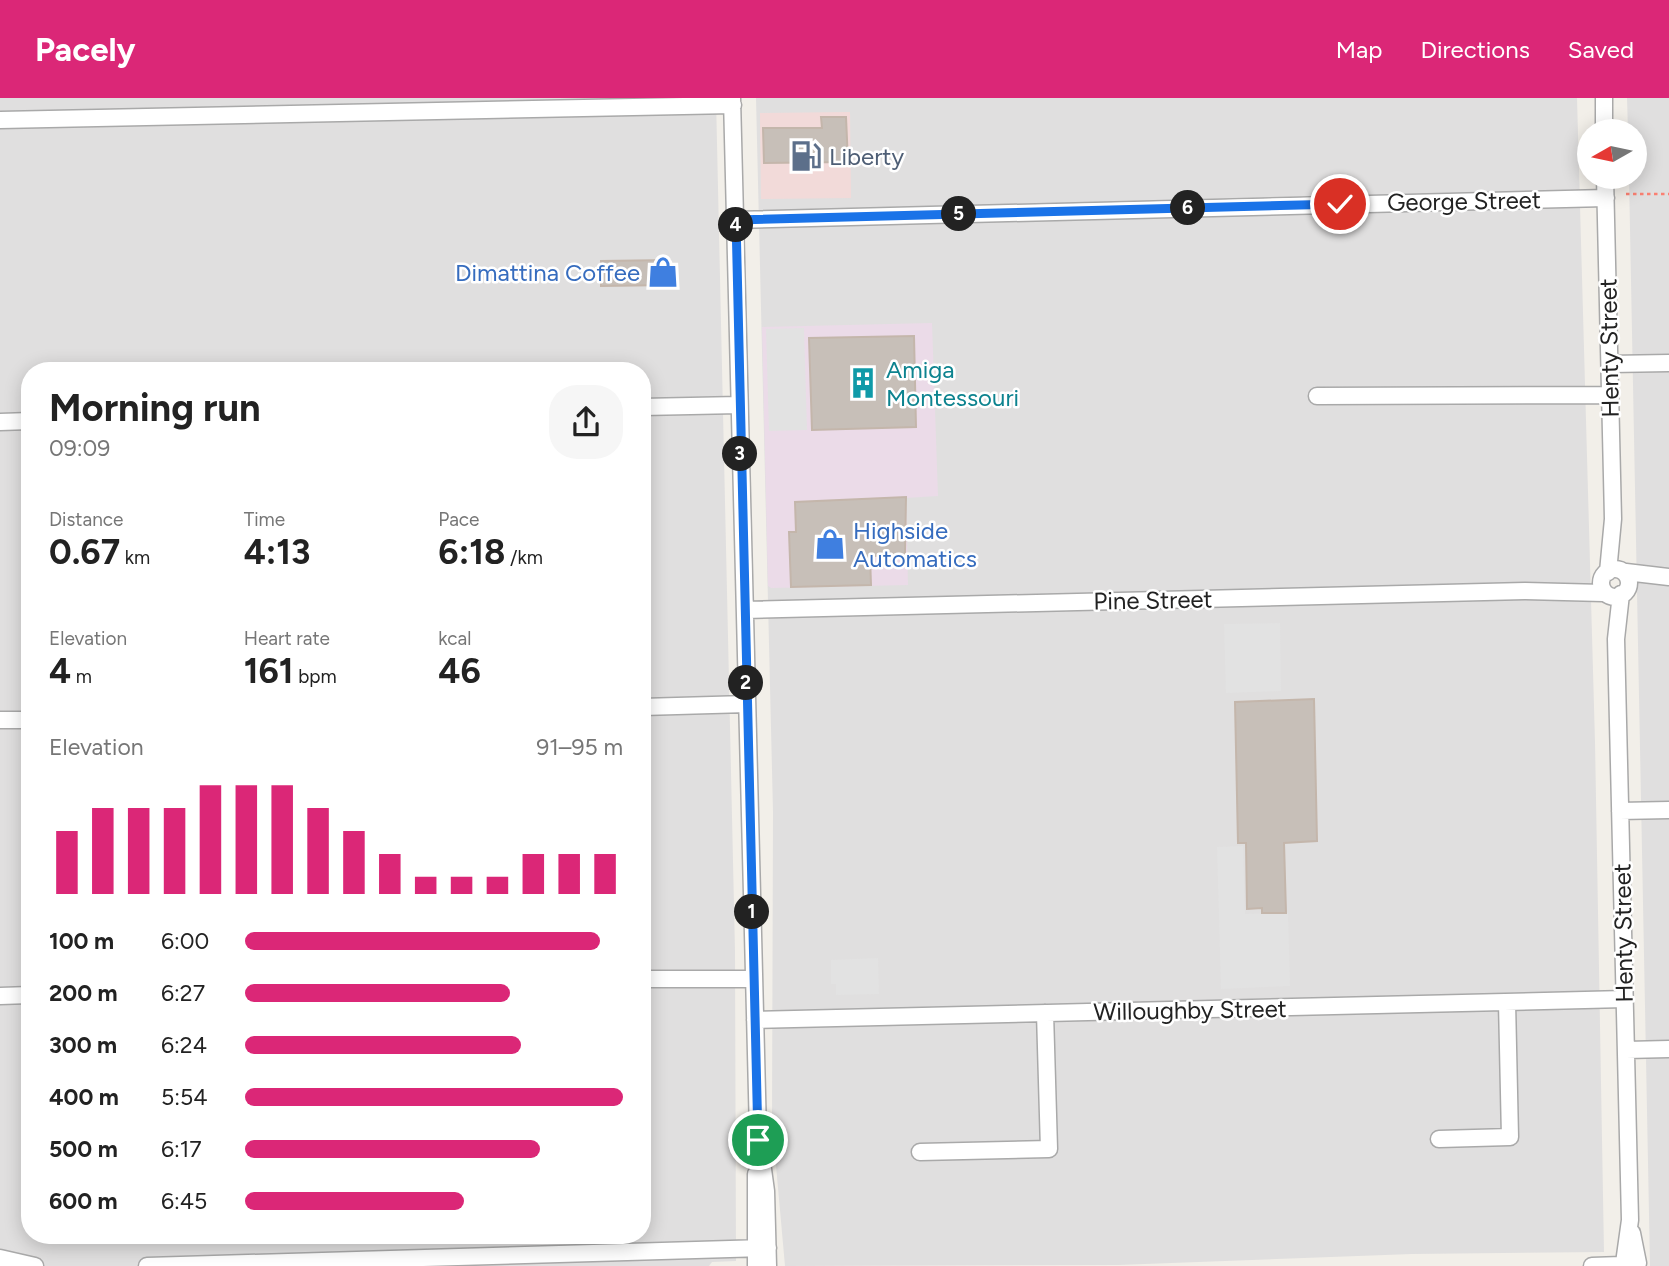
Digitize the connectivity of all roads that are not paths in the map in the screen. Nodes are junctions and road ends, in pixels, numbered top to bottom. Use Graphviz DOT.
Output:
graph roads {
  1 [pos="1604,98"];
  2 [pos="732,102"];
  3 [pos="1604,119"];
  4 [pos="0,120"];
  5 [pos="1606,189"];
  6 [pos="1606,198"];
  7 [pos="736,220"];
  8 [pos="1669,363"];
  9 [pos="1611,364"];
  10 [pos="1610,395"];
  11 [pos="1317,396"];
  12 [pos="739,405"];
  13 [pos="651,407"];
  14 [pos="21,421"];
  15 [pos="0,422"];
  16 [pos="1667,577"];
  17 [pos="1614,583"];
  18 [pos="745,610"];
  19 [pos="747,704"];
  20 [pos="651,707"];
  21 [pos="0,720"];
  22 [pos="21,720"];
  23 [pos="1669,810"];
  24 [pos="1620,811"];
  25 [pos="651,979"];
  26 [pos="753,979"];
  27 [pos="21,995"];
  28 [pos="0,996"];
  29 [pos="1625,999"];
  30 [pos="1507,1002"];
  31 [pos="1045,1013"];
  32 [pos="755,1020"];
  33 [pos="1669,1049"];
  34 [pos="1626,1050"];
  35 [pos="1439,1139"];
  36 [pos="920,1152"];
  37 [pos="761,1248"];
  38 [pos="0,1258"];
  39 [pos="1628,1265"];
  40 [pos="35,1266"];
  41 [pos="147,1266"];
  42 [pos="756,1266"];
  43 [pos="768,1266"];
  44 [pos="1592,1266"];
  1 -- 3 [label="street"];
  2 -- 4 [label="street"];
  2 -- 7 [label="street"];
  5 -- 6 [label="street, Henty Street"];
  6 -- 7 [label="street, George Street"];
  6 -- 9 [label="street, Henty Street"];
  7 -- 12 [label="street"];
  8 -- 9 [label="street"];
  9 -- 10 [label="street, Henty Street"];
  10 -- 11 [label="street"];
  10 -- 17 [label="street, Henty Street"];
  12 -- 13 [label="street"];
  12 -- 18 [label="street"];
  14 -- 15 [label="street"];
  16 -- 17 [label="street, Pine Street"];
  17 -- 18 [label="street, Pine Street"];
  17 -- 24 [label="street, Henty Street"];
  18 -- 19 [label="street"];
  19 -- 20 [label="street"];
  19 -- 26 [label="street"];
  21 -- 22 [label="street"];
  23 -- 24 [label="street"];
  24 -- 29 [label="street, Henty Street"];
  25 -- 26 [label="street"];
  26 -- 32 [label="street"];
  27 -- 28 [label="street"];
  29 -- 30 [label="street, Willoughby Street"];
  29 -- 34 [label="street, Henty Street"];
  30 -- 31 [label="street, Willoughby Street"];
  30 -- 35 [label="street"];
  31 -- 32 [label="street, Willoughby Street"];
  31 -- 36 [label="street"];
  32 -- 37 [label="street"];
  33 -- 34 [label="street"];
  34 -- 39 [label="street, Henty Street"];
  37 -- 41 [label="street"];
  37 -- 42 [label="street"];
  37 -- 43 [label="street"];
  38 -- 40 [label="street"];
  39 -- 44 [label="street"];
}
